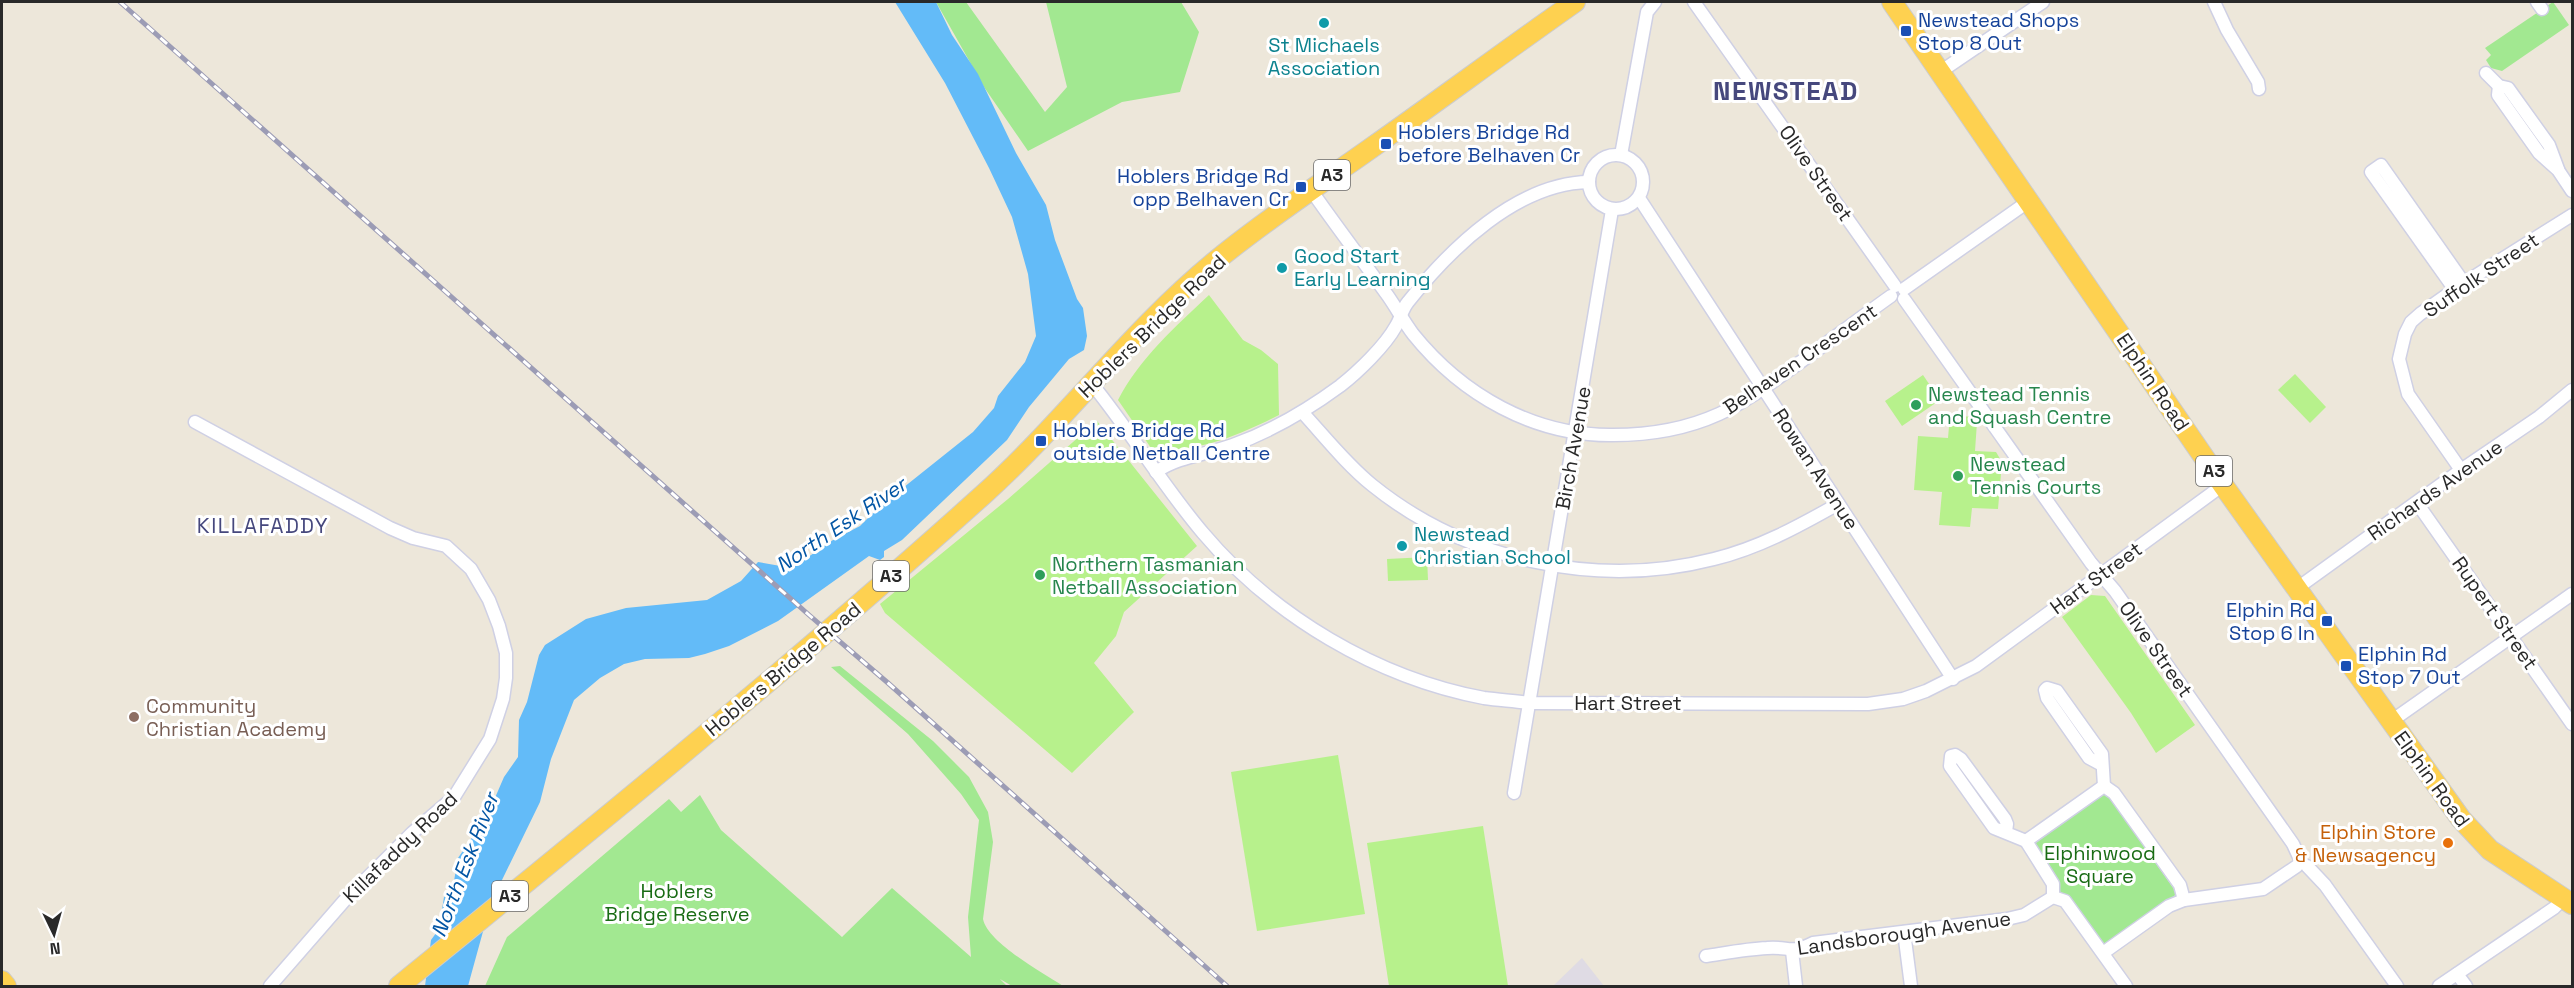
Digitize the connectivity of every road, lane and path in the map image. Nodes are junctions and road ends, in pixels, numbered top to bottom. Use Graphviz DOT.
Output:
graph roads {
  1 [pos="1575,2"];
  2 [pos="1654,2"];
  3 [pos="1694,2"];
  4 [pos="1892,2"];
  5 [pos="2043,2"];
  6 [pos="2214,2"];
  7 [pos="1940,72"];
  8 [pos="2486,73"];
  9 [pos="2259,89"];
  10 [pos="1621,155"];
  11 [pos="1589,182"];
  12 [pos="1311,190"];
  13 [pos="2572,191"];
  14 [pos="1639,198"];
  15 [pos="2029,201"];
  16 [pos="1612,210"];
  17 [pos="2572,215"];
  18 [pos="2459,287"];
  19 [pos="1899,292"];
  20 [pos="1401,315"];
  21 [pos="1092,384"];
  22 [pos="1764,388"];
  23 [pos="2572,390"];
  24 [pos="1303,412"];
  25 [pos="195,422"];
  26 [pos="1576,432"];
  27 [pos="2461,470"];
  28 [pos="1156,472"];
  29 [pos="2223,485"];
  30 [pos="2417,503"];
  31 [pos="1838,504"];
  32 [pos="1552,566"];
  33 [pos="2101,575"];
  34 [pos="2296,589"];
  35 [pos="2572,594"];
  36 [pos="2512,636"];
  37 [pos="1953,680"];
  38 [pos="1529,703"];
  39 [pos="2390,722"];
  40 [pos="2572,724"];
  41 [pos="2102,765"];
  42 [pos="2104,786"];
  43 [pos="1514,793"];
  44 [pos="2006,832"];
  45 [pos="2026,841"];
  46 [pos="2301,863"];
  47 [pos="2053,897"];
  48 [pos="2184,900"];
  49 [pos="2568,902"];
  50 [pos="1904,932"];
  51 [pos="1792,951"];
  52 [pos="2103,953"];
  53 [pos="1706,956"];
  54 [pos="2457,974"];
  55 [pos="281,975"];
  56 [pos="2,981"];
  57 [pos="6,987"];
  58 [pos="270,987"];
  59 [pos="290,987"];
  60 [pos="399,987"];
  61 [pos="1796,987"];
  62 [pos="1911,987"];
  63 [pos="2126,987"];
  64 [pos="2397,987"];
  65 [pos="2439,987"];
  66 [pos="2466,987"];
  1 -- 12 [label="highway, Hoblers Bridge Road / A3"];
  2 -- 10 [label="street"];
  3 -- 19 [label="street, Olive Street"];
  4 -- 7 [label="highway, Elphin Road / A3"];
  5 -- 7 [label="street"];
  6 -- 9 [label="street"];
  7 -- 15 [label="highway, Elphin Road / A3"];
  8 -- 13 [label="street"];
  10 -- 11 [label="street"];
  10 -- 14 [label="street"];
  11 -- 16 [label="street"];
  11 -- 20 [label="street"];
  12 -- 20 [label="street, Belhaven Crescent"];
  12 -- 21 [label="highway, Hoblers Bridge Road / A3"];
  14 -- 16 [label="street"];
  14 -- 22 [label="street, Rowan Avenue"];
  15 -- 19 [label="street, Belhaven Crescent"];
  15 -- 29 [label="highway, Elphin Road / A3"];
  16 -- 26 [label="street, Birch Avenue"];
  17 -- 18 [label="street, Suffolk Street"];
  18 -- 18 [label="street"];
  18 -- 27 [label="street, Suffolk Street"];
  19 -- 22 [label="street, Belhaven Crescent"];
  19 -- 33 [label="street, Olive Street"];
  20 -- 24 [label="street"];
  20 -- 26 [label="street, Belhaven Crescent"];
  21 -- 28 [label="street, Hart Street"];
  21 -- 60 [label="highway, Hoblers Bridge Road / A3"];
  22 -- 26 [label="street, Belhaven Crescent"];
  22 -- 31 [label="street, Rowan Avenue"];
  23 -- 27 [label="street, Richards Avenue"];
  24 -- 28 [label="street"];
  24 -- 32 [label="street"];
  25 -- 55 [label="street, Killafaddy Road"];
  26 -- 32 [label="street, Birch Avenue"];
  27 -- 30 [label="street, Richards Avenue"];
  28 -- 38 [label="street, Hart Street"];
  29 -- 33 [label="street, Hart Street"];
  29 -- 34 [label="highway, Elphin Road / A3"];
  30 -- 34 [label="street, Richards Avenue"];
  30 -- 36 [label="street, Rupert Street"];
  31 -- 32 [label="street"];
  31 -- 37 [label="street, Rowan Avenue"];
  32 -- 38 [label="street, Birch Avenue"];
  33 -- 37 [label="street, Hart Street"];
  33 -- 46 [label="street, Olive Street"];
  34 -- 39 [label="highway, Elphin Road / A3"];
  35 -- 36 [label="street"];
  36 -- 39 [label="street"];
  36 -- 40 [label="street, Rupert Street"];
  37 -- 38 [label="street, Hart Street"];
  38 -- 43 [label="street, Birch Avenue"];
  39 -- 49 [label="highway, Elphin Road / A3"];
  41 -- 41 [label="street"];
  41 -- 42 [label="street"];
  42 -- 45 [label="street"];
  42 -- 48 [label="street"];
  44 -- 44 [label="street"];
  44 -- 45 [label="street"];
  45 -- 47 [label="street"];
  46 -- 48 [label="street"];
  46 -- 64 [label="street, Olive Street"];
  47 -- 50 [label="street, Landsborough Avenue"];
  47 -- 52 [label="street"];
  48 -- 52 [label="street"];
  49 -- 54 [label="street"];
  50 -- 51 [label="street, Landsborough Avenue"];
  50 -- 62 [label="street"];
  51 -- 53 [label="street, Landsborough Avenue"];
  51 -- 61 [label="street"];
  52 -- 63 [label="street"];
  54 -- 65 [label="street"];
  54 -- 66 [label="street"];
  55 -- 58 [label="street, Killafaddy Road"];
  55 -- 59 [label="street"];
  56 -- 57 [label="highway"];
}
